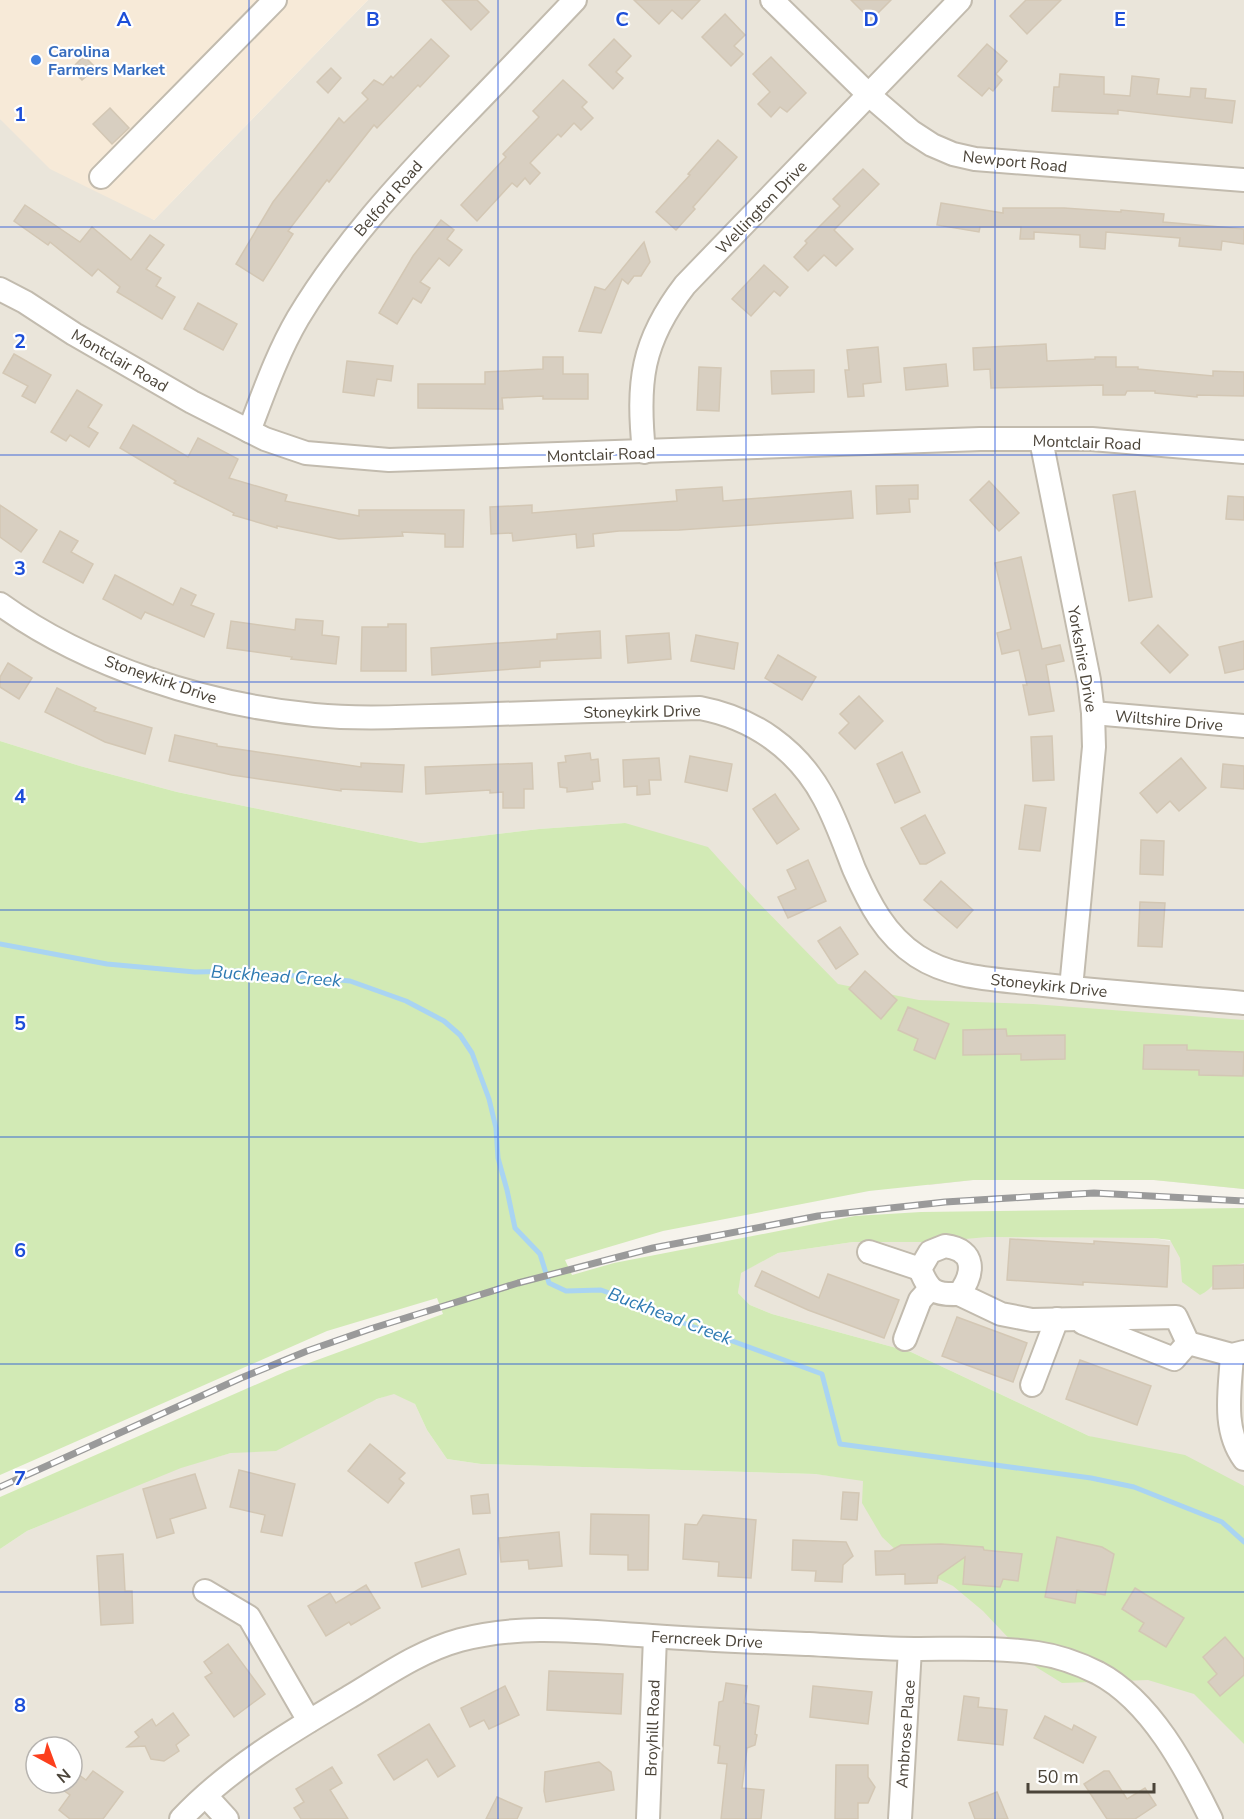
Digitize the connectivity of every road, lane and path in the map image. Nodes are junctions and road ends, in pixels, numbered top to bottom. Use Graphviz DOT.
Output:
graph roads {
  1 [pos="275,0"];
  2 [pos="575,0"];
  3 [pos="772,0"];
  4 [pos="960,0"];
  5 [pos="869,95"];
  6 [pos="101,177"];
  7 [pos="1244,180"];
  8 [pos="0,289"];
  9 [pos="249,431"];
  10 [pos="1041,440"];
  11 [pos="644,452"];
  12 [pos="1244,452"];
  13 [pos="0,604"];
  14 [pos="1093,713"];
  15 [pos="1244,726"];
  16 [pos="1071,988"];
  17 [pos="1244,1003"];
  18 [pos="869,1252"];
  19 [pos="925,1279"];
  20 [pos="959,1294"];
  21 [pos="1065,1319"];
  22 [pos="904,1339"];
  23 [pos="1188,1343"];
  24 [pos="1238,1354"];
  25 [pos="1032,1385"];
  26 [pos="1244,1459"];
  27 [pos="205,1591"];
  28 [pos="655,1637"];
  29 [pos="910,1649"];
  30 [pos="309,1721"];
  31 [pos="206,1796"];
  32 [pos="181,1819"];
  33 [pos="227,1819"];
  34 [pos="648,1819"];
  35 [pos="900,1819"];
  36 [pos="1211,1819"];
  1 -- 6 [label="street"];
  2 -- 9 [label="street, Belford Road"];
  3 -- 5 [label="street, Newport Road"];
  4 -- 5 [label="street, Wellington Drive"];
  5 -- 7 [label="street, Newport Road"];
  5 -- 11 [label="street, Wellington Drive"];
  8 -- 9 [label="street, Montclair Road"];
  9 -- 11 [label="street, Montclair Road"];
  10 -- 11 [label="street, Montclair Road"];
  10 -- 12 [label="street, Montclair Road"];
  10 -- 14 [label="street, Yorkshire Drive"];
  13 -- 16 [label="street, Stoneykirk Drive"];
  14 -- 15 [label="street, Wiltshire Drive"];
  14 -- 16 [label="street, Yorkshire Drive"];
  16 -- 17 [label="street, Stoneykirk Drive"];
  18 -- 19 [label="street"];
  19 -- 20 [label="street"];
  19 -- 20 [label="street"];
  19 -- 22 [label="street"];
  20 -- 21 [label="street"];
  21 -- 23 [label="street"];
  21 -- 23 [label="street"];
  21 -- 25 [label="street"];
  23 -- 24 [label="street"];
  24 -- 26 [label="street"];
  27 -- 30 [label="street"];
  28 -- 29 [label="street, Ferncreek Drive"];
  28 -- 30 [label="street, Ferncreek Drive"];
  28 -- 34 [label="street, Broyhill Road"];
  29 -- 35 [label="street, Ambrose Place"];
  29 -- 36 [label="street, Ferncreek Drive"];
  30 -- 31 [label="street, Ferncreek Drive"];
  31 -- 32 [label="street, Ferncreek Drive"];
  31 -- 33 [label="street"];
}
